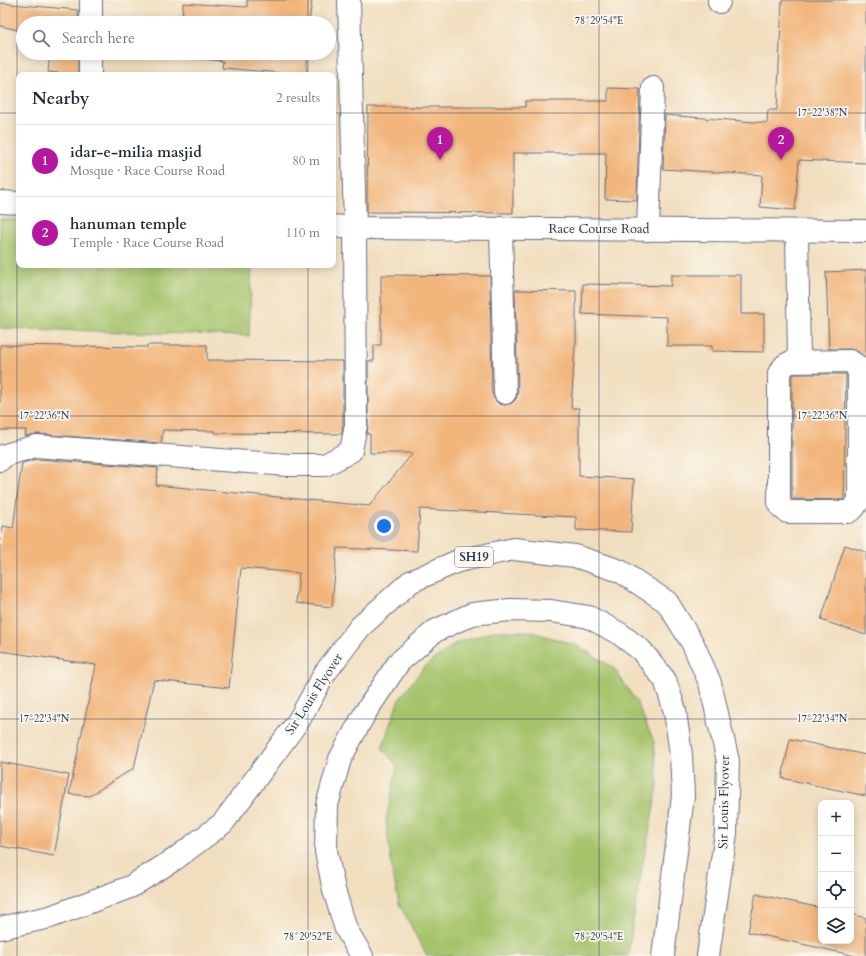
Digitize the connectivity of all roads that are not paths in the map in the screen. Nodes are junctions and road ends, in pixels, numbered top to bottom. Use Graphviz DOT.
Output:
graph roads {
  1 [pos="91,0"];
  2 [pos="349,0"];
  3 [pos="91,16"];
  4 [pos="90,60"];
  5 [pos="90,72"];
  6 [pos="653,88"];
  7 [pos="0,202"];
  8 [pos="16,203"];
  9 [pos="336,226"];
  10 [pos="355,228"];
  11 [pos="501,228"];
  12 [pos="648,230"];
  13 [pos="797,231"];
  14 [pos="866,231"];
  15 [pos="799,362"];
  16 [pos="505,393"];
  17 [pos="0,460"];
  18 [pos="0,928"];
  19 [pos="362,956"];
  20 [pos="663,956"];
  21 [pos="708,956"];
  1 -- 3 [label="street"];
  2 -- 10 [label="street"];
  4 -- 5 [label="street"];
  6 -- 12 [label="street"];
  7 -- 8 [label="street"];
  9 -- 10 [label="street, Race Course Road"];
  10 -- 11 [label="street, Race Course Road"];
  10 -- 17 [label="street"];
  11 -- 12 [label="street, Race Course Road"];
  11 -- 16 [label="street"];
  12 -- 13 [label="street, Race Course Road"];
  13 -- 14 [label="street, Race Course Road"];
  13 -- 15 [label="street"];
  15 -- 15 [label="street"];
  18 -- 21 [label="street, Sir Louis Flyover / SH19"];
  19 -- 20 [label="street"];
}
